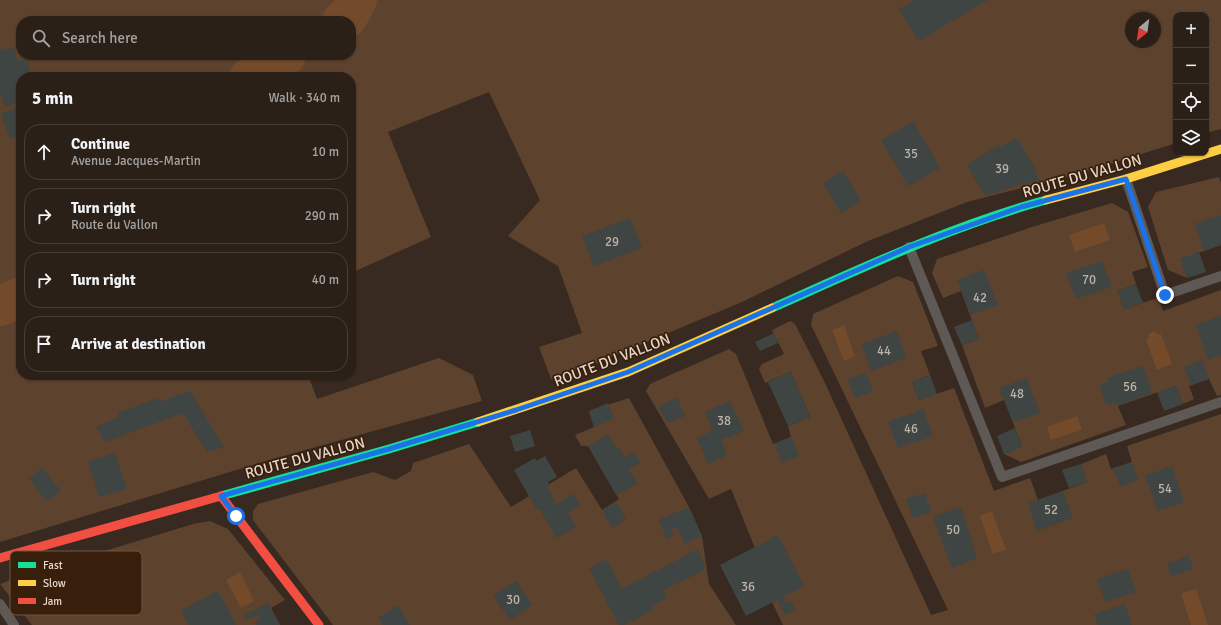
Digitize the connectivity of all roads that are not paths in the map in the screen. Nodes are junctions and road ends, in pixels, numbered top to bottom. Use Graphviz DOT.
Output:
graph roads {
  1 [pos="1221,149"];
  2 [pos="1126,179"];
  3 [pos="909,247"];
  4 [pos="1221,276"];
  5 [pos="1221,402"];
  6 [pos="221,496"];
  7 [pos="25,551"];
  8 [pos="10,555"];
  9 [pos="0,558"];
  10 [pos="0,604"];
  11 [pos="14,625"];
  12 [pos="319,625"];
  1 -- 2 [label="main road, ROUTE DU VALLON"];
  2 -- 3 [label="main road, ROUTE DU VALLON"];
  2 -- 4 [label="lane"];
  3 -- 5 [label="lane"];
  3 -- 6 [label="main road, ROUTE DU VALLON"];
  6 -- 7 [label="main road, ROUTE DU VALLON"];
  6 -- 12 [label="main road"];
  8 -- 9 [label="main road, ROUTE DU VALLON"];
  10 -- 11 [label="lane"];
}
